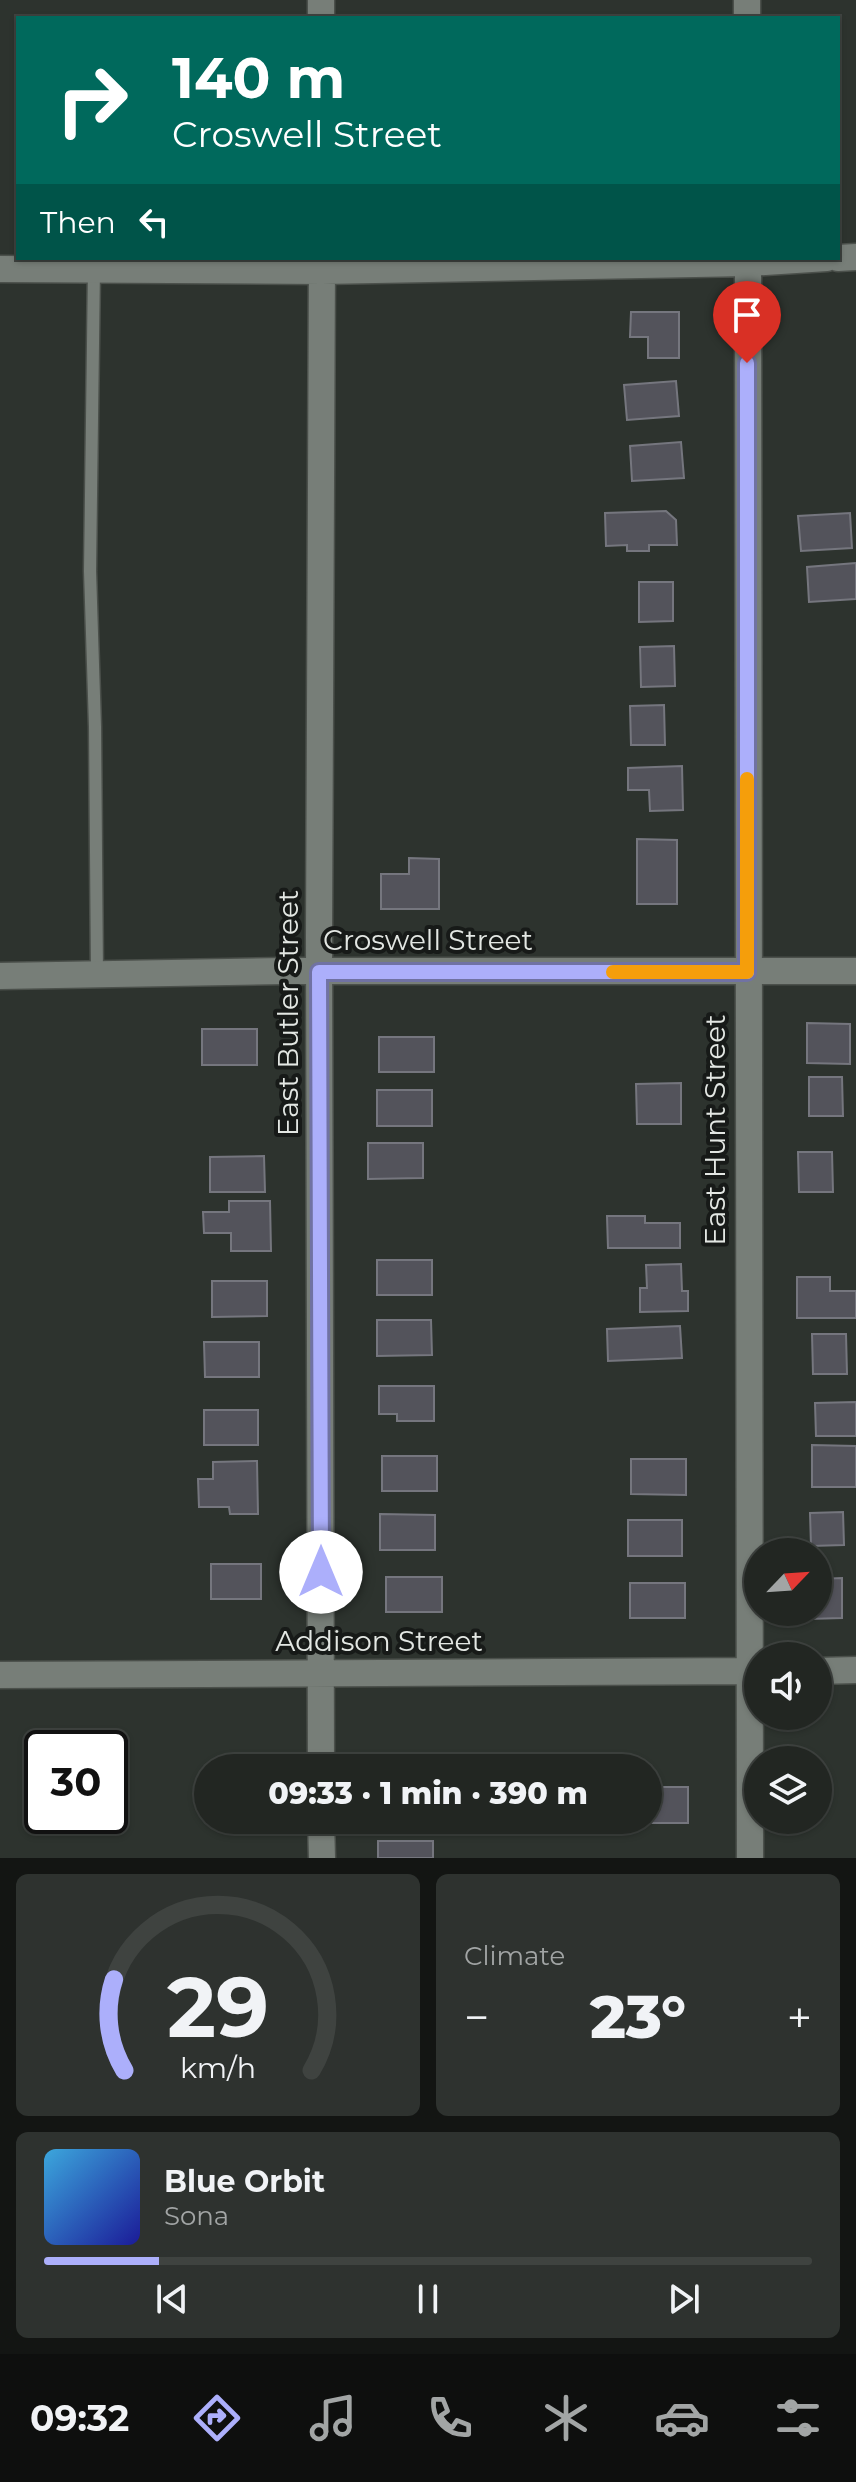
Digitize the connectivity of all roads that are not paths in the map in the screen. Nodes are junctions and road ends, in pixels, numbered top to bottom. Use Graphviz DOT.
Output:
graph roads {
  1 [pos="748,260"];
  2 [pos="322,264"];
  3 [pos="94,268"];
  4 [pos="0,269"];
  5 [pos="856,971"];
  6 [pos="319,972"];
  7 [pos="747,972"];
  8 [pos="0,976"];
  9 [pos="97,976"];
  10 [pos="753,1642"];
  11 [pos="856,1670"];
  12 [pos="832,1671"];
  13 [pos="744,1672"];
  14 [pos="321,1673"];
  15 [pos="0,1675"];
  16 [pos="752,1730"];
  17 [pos="321,1754"];
  18 [pos="321,1834"];
  19 [pos="322,1858"];
  20 [pos="750,1858"];
  1 -- 2 [label="street"];
  1 -- 7 [label="street, East Hunt Street"];
  2 -- 3 [label="street"];
  2 -- 6 [label="street, East Butler Street"];
  3 -- 4 [label="street"];
  3 -- 9 [label="lane"];
  5 -- 7 [label="street, Croswell Street"];
  6 -- 7 [label="street, Croswell Street"];
  6 -- 9 [label="street, Croswell Street"];
  6 -- 14 [label="street, East Butler Street"];
  7 -- 10 [label="street, East Hunt Street"];
  8 -- 9 [label="street, Croswell Street"];
  11 -- 12 [label="street"];
  13 -- 14 [label="street, Addison Street"];
  14 -- 15 [label="street, Addison Street"];
  14 -- 17 [label="street, East Butler Street"];
  16 -- 20 [label="street, East Hunt Street"];
  18 -- 19 [label="street"];
}
